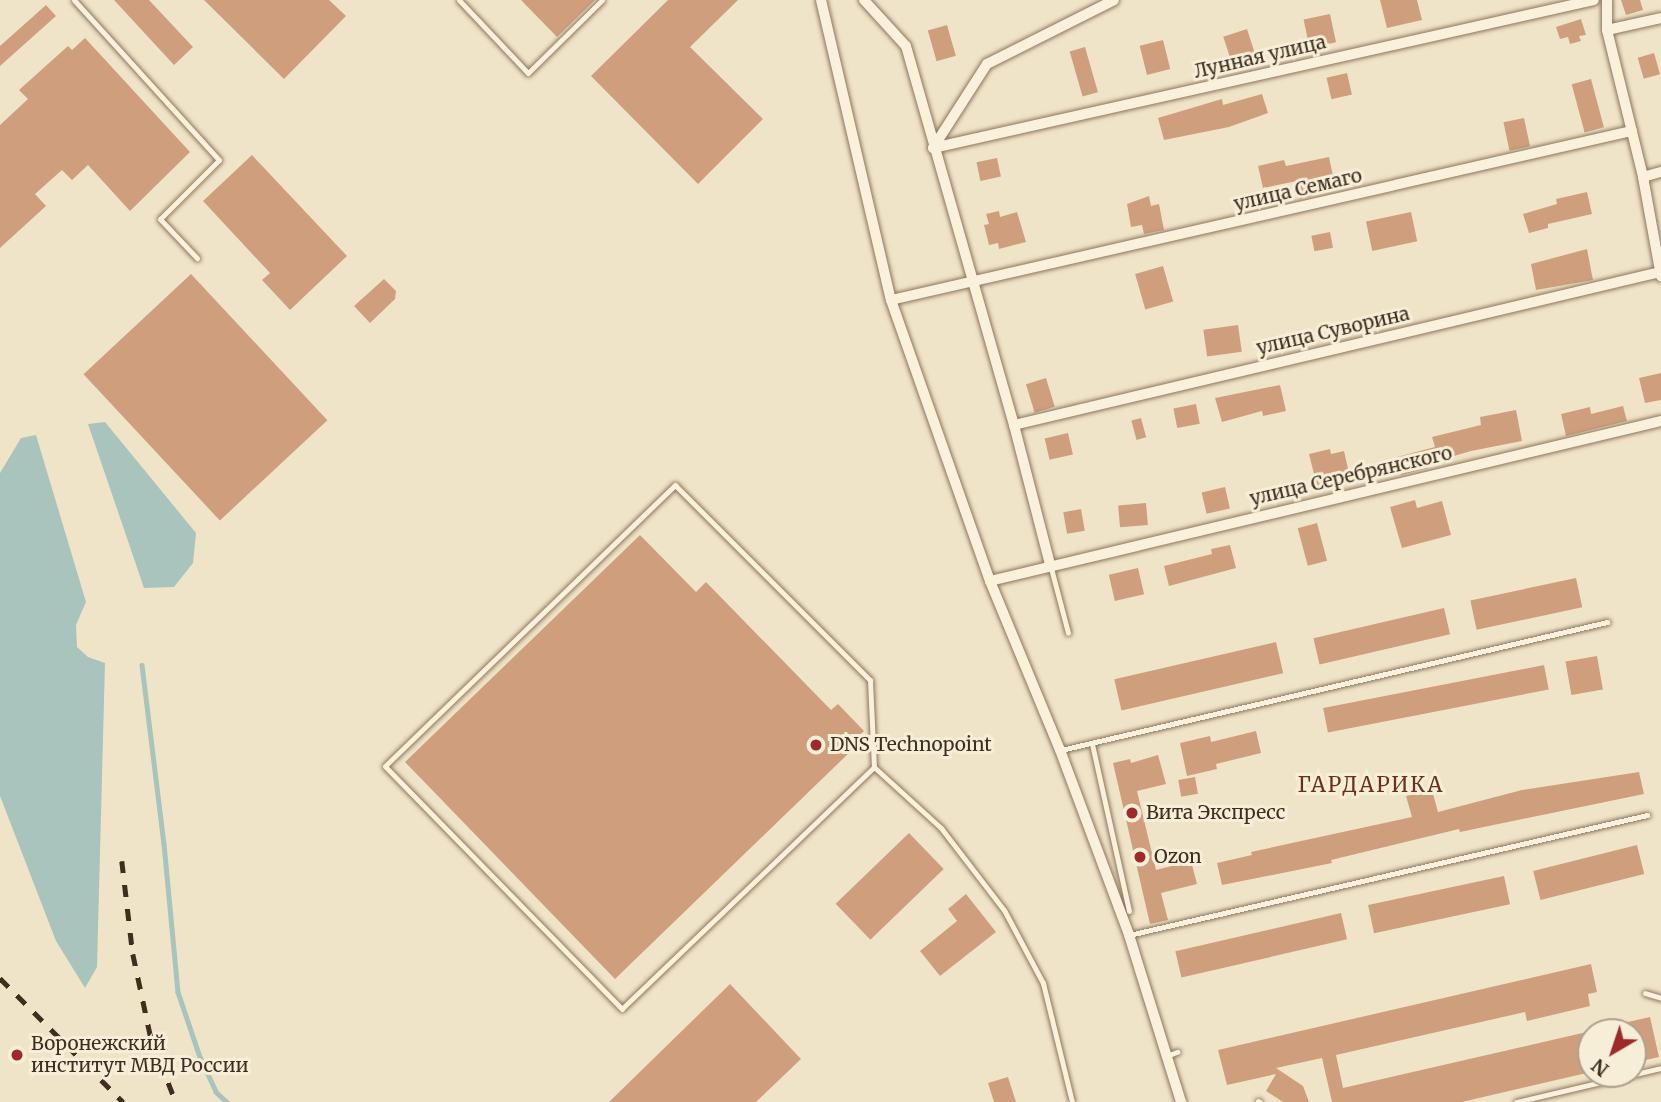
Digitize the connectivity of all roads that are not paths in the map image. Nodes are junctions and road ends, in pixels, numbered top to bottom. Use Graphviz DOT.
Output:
graph roads {
  1 [pos="74,0"];
  2 [pos="459,0"];
  3 [pos="603,0"];
  4 [pos="821,0"];
  5 [pos="864,0"];
  6 [pos="1114,0"];
  7 [pos="1594,0"];
  8 [pos="1607,0"];
  9 [pos="1661,18"];
  10 [pos="1607,30"];
  11 [pos="1632,131"];
  12 [pos="933,148"];
  13 [pos="1661,172"];
  14 [pos="1643,177"];
  15 [pos="197,258"];
  16 [pos="1660,274"];
  17 [pos="972,283"];
  18 [pos="891,300"];
  19 [pos="1661,421"];
  20 [pos="1014,425"];
  21 [pos="1050,565"];
  22 [pos="990,581"];
  23 [pos="1607,622"];
  24 [pos="1068,634"];
  25 [pos="1092,744"];
  26 [pos="1060,750"];
  27 [pos="874,767"];
  28 [pos="1647,815"];
  29 [pos="1129,911"];
  30 [pos="1129,935"];
  31 [pos="1645,993"];
  32 [pos="1661,998"];
  33 [pos="1661,1068"];
  34 [pos="1539,1099"];
  35 [pos="1072,1102"];
  36 [pos="1181,1102"];
  37 [pos="1516,1102"];
  1 -- 15 [label="lane"];
  2 -- 3 [label="lane"];
  4 -- 18 [label="street"];
  5 -- 12 [label="street"];
  6 -- 12 [label="street"];
  7 -- 12 [label="street, Лунная улица"];
  8 -- 10 [label="street"];
  9 -- 10 [label="street"];
  10 -- 11 [label="street"];
  11 -- 14 [label="street"];
  11 -- 17 [label="street, улица Семаго"];
  12 -- 17 [label="street"];
  13 -- 14 [label="street"];
  14 -- 16 [label="street"];
  16 -- 20 [label="street, улица Суворина"];
  17 -- 18 [label="street, улица Семаго"];
  17 -- 20 [label="street"];
  18 -- 22 [label="street"];
  19 -- 21 [label="street, улица Серебрянского"];
  20 -- 21 [label="street"];
  21 -- 22 [label="street, улица Серебрянского"];
  21 -- 24 [label="lane"];
  22 -- 26 [label="street"];
  23 -- 25 [label="lane"];
  25 -- 26 [label="lane"];
  25 -- 29 [label="lane"];
  26 -- 30 [label="street"];
  27 -- 27 [label="lane"];
  27 -- 35 [label="lane"];
  28 -- 30 [label="lane"];
  30 -- 36 [label="street"];
  31 -- 32 [label="lane"];
  33 -- 34 [label="lane"];
  34 -- 37 [label="lane"];
}
